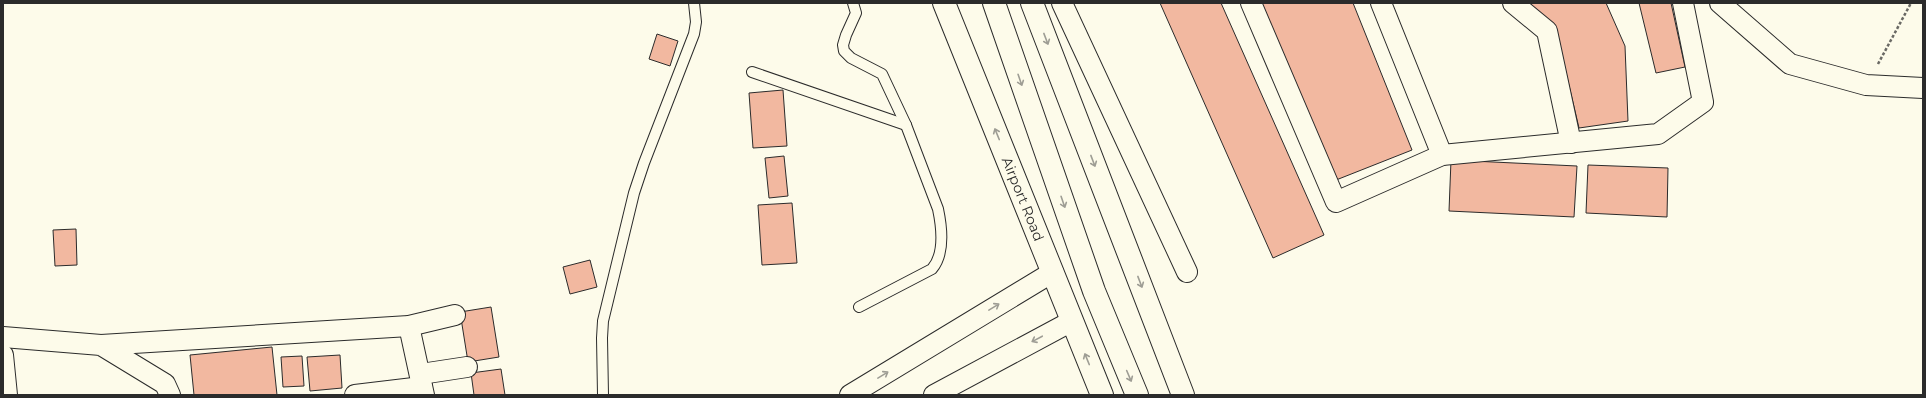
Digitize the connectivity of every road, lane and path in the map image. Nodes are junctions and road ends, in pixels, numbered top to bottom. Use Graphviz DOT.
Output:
graph roads {
  1 [pos="694,3"];
  2 [pos="853,3"];
  3 [pos="944,3"];
  4 [pos="994,3"];
  5 [pos="1032,3"];
  6 [pos="1062,3"];
  7 [pos="1251,3"];
  8 [pos="1381,3"];
  9 [pos="1513,3"];
  10 [pos="1683,3"];
  11 [pos="1720,3"];
  12 [pos="1911,3"];
  13 [pos="752,72"];
  14 [pos="1866,85"];
  15 [pos="1923,88"];
  16 [pos="906,125"];
  17 [pos="1571,143"];
  18 [pos="1442,155"];
  19 [pos="1053,272"];
  20 [pos="1187,272"];
  21 [pos="859,307"];
  22 [pos="455,315"];
  23 [pos="1072,321"];
  24 [pos="409,326"];
  25 [pos="3,337"];
  26 [pos="101,346"];
  27 [pos="3,355"];
  28 [pos="467,367"];
  29 [pos="422,385"];
  30 [pos="7,395"];
  31 [pos="170,395"];
  32 [pos="355,395"];
  33 [pos="603,395"];
  34 [pos="850,395"];
  35 [pos="934,395"];
  36 [pos="1102,395"];
  37 [pos="1137,395"];
  38 [pos="1183,395"];
  1 -- 33 [label="lane"];
  2 -- 16 [label="lane"];
  19 -- 3 [label="main road, Airport Road, one-way"];
  4 -- 37 [label="main road, one-way"];
  5 -- 38 [label="main road, one-way"];
  6 -- 20 [label="street"];
  7 -- 18 [label="street"];
  8 -- 18 [label="street"];
  9 -- 17 [label="street"];
  10 -- 17 [label="street"];
  11 -- 14 [label="street"];
  12 -- 14 [label="path"];
  13 -- 16 [label="lane"];
  14 -- 15 [label="street"];
  16 -- 21 [label="lane"];
  17 -- 18 [label="street"];
  19 -- 23 [label="main road, Airport Road"];
  34 -- 19 [label="street, one-way"];
  22 -- 24 [label="street"];
  23 -- 35 [label="street, one-way"];
  36 -- 23 [label="main road, Airport Road, one-way"];
  24 -- 26 [label="street"];
  24 -- 29 [label="street"];
  25 -- 26 [label="street"];
  26 -- 31 [label="street"];
  27 -- 30 [label="street"];
  28 -- 29 [label="street"];
  29 -- 32 [label="street"];
}
